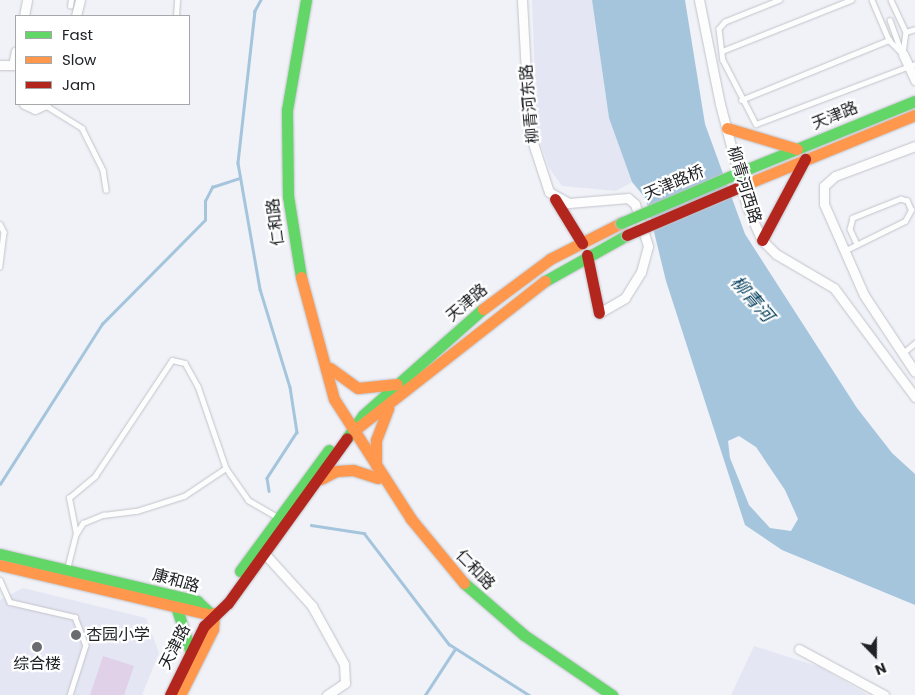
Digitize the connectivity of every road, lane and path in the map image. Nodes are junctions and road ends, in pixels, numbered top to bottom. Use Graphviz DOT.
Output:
graph roads {
  1 [pos="27,0"];
  2 [pos="71,0"];
  3 [pos="80,0"];
  4 [pos="177,0"];
  5 [pos="306,0"];
  6 [pos="311,0"];
  7 [pos="522,0"];
  8 [pos="699,0"];
  9 [pos="780,0"];
  10 [pos="851,0"];
  11 [pos="872,0"];
  12 [pos="891,0"];
  13 [pos="70,6"];
  14 [pos="24,15"];
  15 [pos="76,15"];
  16 [pos="176,15"];
  17 [pos="890,20"];
  18 [pos="915,29"];
  19 [pos="906,32"];
  20 [pos="889,40"];
  21 [pos="722,51"];
  22 [pos="903,54"];
  23 [pos="0,65"];
  24 [pos="15,65"];
  25 [pos="912,65"];
  26 [pos="915,80"];
  27 [pos="742,100"];
  28 [pos="915,101"];
  29 [pos="26,105"];
  30 [pos="43,105"];
  31 [pos="47,105"];
  32 [pos="915,115"];
  33 [pos="727,128"];
  34 [pos="915,146"];
  35 [pos="797,149"];
  36 [pos="805,159"];
  37 [pos="740,172"];
  38 [pos="744,185"];
  39 [pos="106,190"];
  40 [pos="555,199"];
  41 [pos="621,223"];
  42 [pos="0,224"];
  43 [pos="627,235"];
  44 [pos="762,240"];
  45 [pos="856,242"];
  46 [pos="582,243"];
  47 [pos="844,251"];
  48 [pos="587,255"];
  49 [pos="0,267"];
  50 [pos="599,314"];
  51 [pos="915,343"];
  52 [pos="902,354"];
  53 [pos="330,368"];
  54 [pos="915,372"];
  55 [pos="399,384"];
  56 [pos="915,397"];
  57 [pos="390,404"];
  58 [pos="353,431"];
  59 [pos="376,465"];
  60 [pos="226,468"];
  61 [pos="378,478"];
  62 [pos="317,481"];
  63 [pos="279,518"];
  64 [pos="76,534"];
  65 [pos="264,553"];
  66 [pos="0,554"];
  67 [pos="0,565"];
  68 [pos="67,570"];
  69 [pos="0,580"];
  70 [pos="176,606"];
  71 [pos="213,616"];
  72 [pos="799,648"];
  73 [pos="191,653"];
  74 [pos="70,695"];
  75 [pos="170,695"];
  76 [pos="180,695"];
  77 [pos="327,695"];
  78 [pos="603,695"];
  79 [pos="612,695"];
  80 [pos="884,695"];
  1 -- 14 [label="street"];
  2 -- 13 [label="lane"];
  3 -- 15 [label="street"];
  4 -- 16 [label="lane"];
  5 -- 58 [label="main road, 仁和路"];
  6 -- 53 [label="main road, 仁和路"];
  7 -- 40 [label="street, 柳青河东路"];
  8 -- 33 [label="street, 柳青河西路"];
  9 -- 21 [label="lane"];
  10 -- 21 [label="lane"];
  11 -- 20 [label="lane"];
  12 -- 19 [label="lane"];
  17 -- 22 [label="lane"];
  18 -- 19 [label="lane"];
  19 -- 22 [label="lane"];
  20 -- 22 [label="lane"];
  20 -- 27 [label="lane"];
  21 -- 27 [label="lane"];
  22 -- 25 [label="street"];
  23 -- 24 [label="street"];
  25 -- 26 [label="street"];
  25 -- 27 [label="lane"];
  28 -- 35 [label="main road, 天津路"];
  29 -- 30 [label="street"];
  31 -- 39 [label="lane"];
  32 -- 36 [label="main road, 天津路"];
  33 -- 35 [label="main road"];
  33 -- 44 [label="street, 柳青河西路"];
  34 -- 47 [label="street"];
  35 -- 37 [label="main road, 天津路"];
  36 -- 38 [label="main road, 天津路"];
  36 -- 44 [label="main road"];
  37 -- 41 [label="main road, 天津路桥, bridge"];
  38 -- 43 [label="main road, 天津路桥, bridge"];
  40 -- 46 [label="main road"];
  40 -- 50 [label="street"];
  41 -- 46 [label="main road, 天津路"];
  42 -- 49 [label="lane"];
  43 -- 48 [label="main road, 天津路"];
  44 -- 56 [label="street, 柳青河西路"];
  45 -- 45 [label="lane"];
  45 -- 47 [label="lane"];
  46 -- 55 [label="main road, 天津路"];
  47 -- 52 [label="street"];
  48 -- 50 [label="main road"];
  48 -- 57 [label="main road, 天津路"];
  51 -- 52 [label="lane"];
  52 -- 54 [label="street"];
  53 -- 55 [label="main road"];
  53 -- 58 [label="main road, 仁和路"];
  55 -- 58 [label="main road, 天津路"];
  57 -- 58 [label="main road, 天津路"];
  57 -- 59 [label="main road"];
  58 -- 59 [label="main road, 仁和路"];
  58 -- 61 [label="main road, 仁和路"];
  58 -- 62 [label="main road, 天津路"];
  58 -- 63 [label="main road, 天津路"];
  59 -- 79 [label="main road, 仁和路"];
  60 -- 63 [label="lane"];
  60 -- 64 [label="lane"];
  60 -- 64 [label="lane"];
  61 -- 62 [label="main road"];
  61 -- 78 [label="main road, 仁和路"];
  62 -- 65 [label="main road, 天津路"];
  63 -- 71 [label="main road, 天津路"];
  64 -- 68 [label="lane"];
  65 -- 71 [label="main road, 天津路"];
  65 -- 77 [label="street"];
  66 -- 68 [label="main road, 康和路"];
  67 -- 70 [label="main road, 康和路"];
  68 -- 71 [label="main road, 康和路"];
  69 -- 74 [label="lane"];
  70 -- 71 [label="main road, 康和路"];
  70 -- 73 [label="main road"];
  71 -- 73 [label="main road, 天津路"];
  71 -- 76 [label="main road, 天津路"];
  72 -- 80 [label="street"];
  73 -- 75 [label="main road, 天津路"];
}
